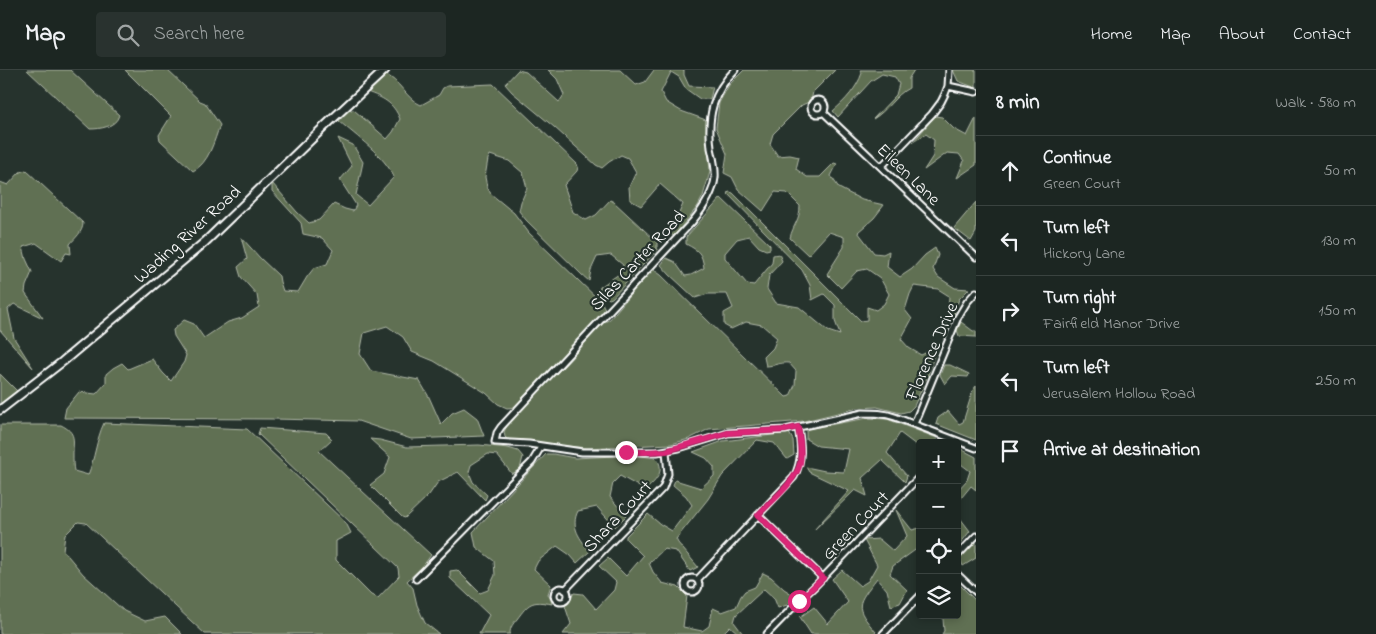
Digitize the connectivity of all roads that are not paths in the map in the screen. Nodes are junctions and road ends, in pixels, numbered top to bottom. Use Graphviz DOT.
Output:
graph roads {
  1 [pos="385,70"];
  2 [pos="735,70"];
  3 [pos="949,70"];
  4 [pos="948,86"];
  5 [pos="976,92"];
  6 [pos="824,112"];
  7 [pos="881,167"];
  8 [pos="976,257"];
  9 [pos="976,292"];
  10 [pos="0,410"];
  11 [pos="914,424"];
  12 [pos="798,427"];
  13 [pos="948,437"];
  14 [pos="541,447"];
  15 [pos="976,448"];
  16 [pos="666,451"];
  17 [pos="916,480"];
  18 [pos="758,515"];
  19 [pos="976,536"];
  20 [pos="961,552"];
  21 [pos="823,578"];
  22 [pos="961,578"];
  23 [pos="416,579"];
  24 [pos="696,580"];
  25 [pos="565,590"];
  26 [pos="976,592"];
  27 [pos="916,600"];
  28 [pos="767,634"];
  29 [pos="883,634"];
  1 -- 10 [label="main road, Wading River Road"];
  2 -- 14 [label="street, Silas Carter Road"];
  3 -- 4 [label="street"];
  4 -- 5 [label="street"];
  4 -- 7 [label="street"];
  6 -- 7 [label="street, Eileen Lane"];
  7 -- 8 [label="street, Eileen Lane"];
  9 -- 11 [label="street, Florence Drive"];
  11 -- 12 [label="street"];
  11 -- 13 [label="street"];
  12 -- 16 [label="street"];
  12 -- 18 [label="street"];
  13 -- 15 [label="street"];
  14 -- 16 [label="street"];
  14 -- 23 [label="street"];
  16 -- 25 [label="street, Shara Court"];
  17 -- 21 [label="street, Green Court"];
  18 -- 21 [label="street"];
  18 -- 24 [label="street"];
  19 -- 20 [label="street"];
  21 -- 28 [label="street, Green Court"];
  22 -- 26 [label="street"];
  27 -- 29 [label="street"];
}
